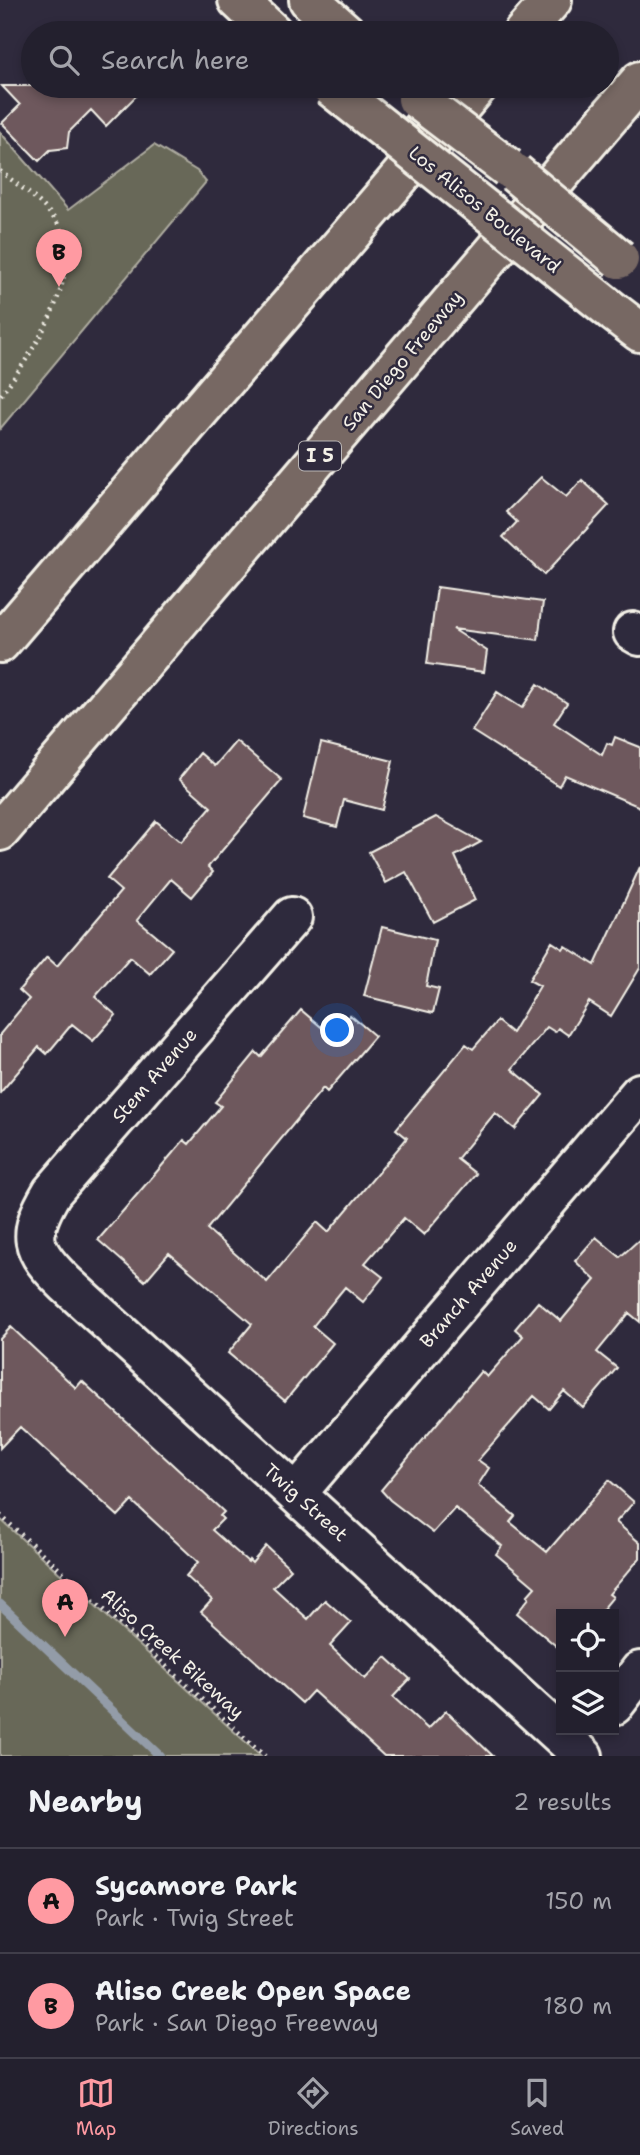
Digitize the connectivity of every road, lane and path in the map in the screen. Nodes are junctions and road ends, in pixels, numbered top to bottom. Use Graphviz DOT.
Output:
graph roads {
  1 [pos="238,0"];
  2 [pos="309,0"];
  3 [pos="552,0"];
  4 [pos="260,21"];
  5 [pos="332,21"];
  6 [pos="534,21"];
  7 [pos="640,81"];
  8 [pos="345,98"];
  9 [pos="418,98"];
  10 [pos="468,98"];
  11 [pos="0,171"];
  12 [pos="629,265"];
  13 [pos="627,323"];
  14 [pos="0,396"];
  15 [pos="0,643"];
  16 [pos="0,831"];
  17 [pos="292,917"];
  18 [pos="640,1093"];
  19 [pos="36,1244"];
  20 [pos="296,1493"];
  21 [pos="0,1516"];
  22 [pos="640,1671"];
  23 [pos="619,1698"];
  24 [pos="585,1746"];
  25 [pos="265,1756"];
  1 -- 4 [label="main road"];
  2 -- 5 [label="main road"];
  3 -- 6 [label="main road"];
  7 -- 16 [label="main road, San Diego Freeway / I 5"];
  8 -- 13 [label="main road, Los Alisos Boulevard, bridge"];
  9 -- 12 [label="main road, bridge"];
  10 -- 15 [label="main road"];
  11 -- 14 [label="path"];
  17 -- 19 [label="street, Stem Avenue"];
  18 -- 20 [label="street, Branch Avenue"];
  19 -- 20 [label="street, Twig Street"];
  20 -- 24 [label="street, Twig Street"];
  21 -- 25 [label="path, Aliso Creek Bikeway"];
  22 -- 23 [label="street"];
}
